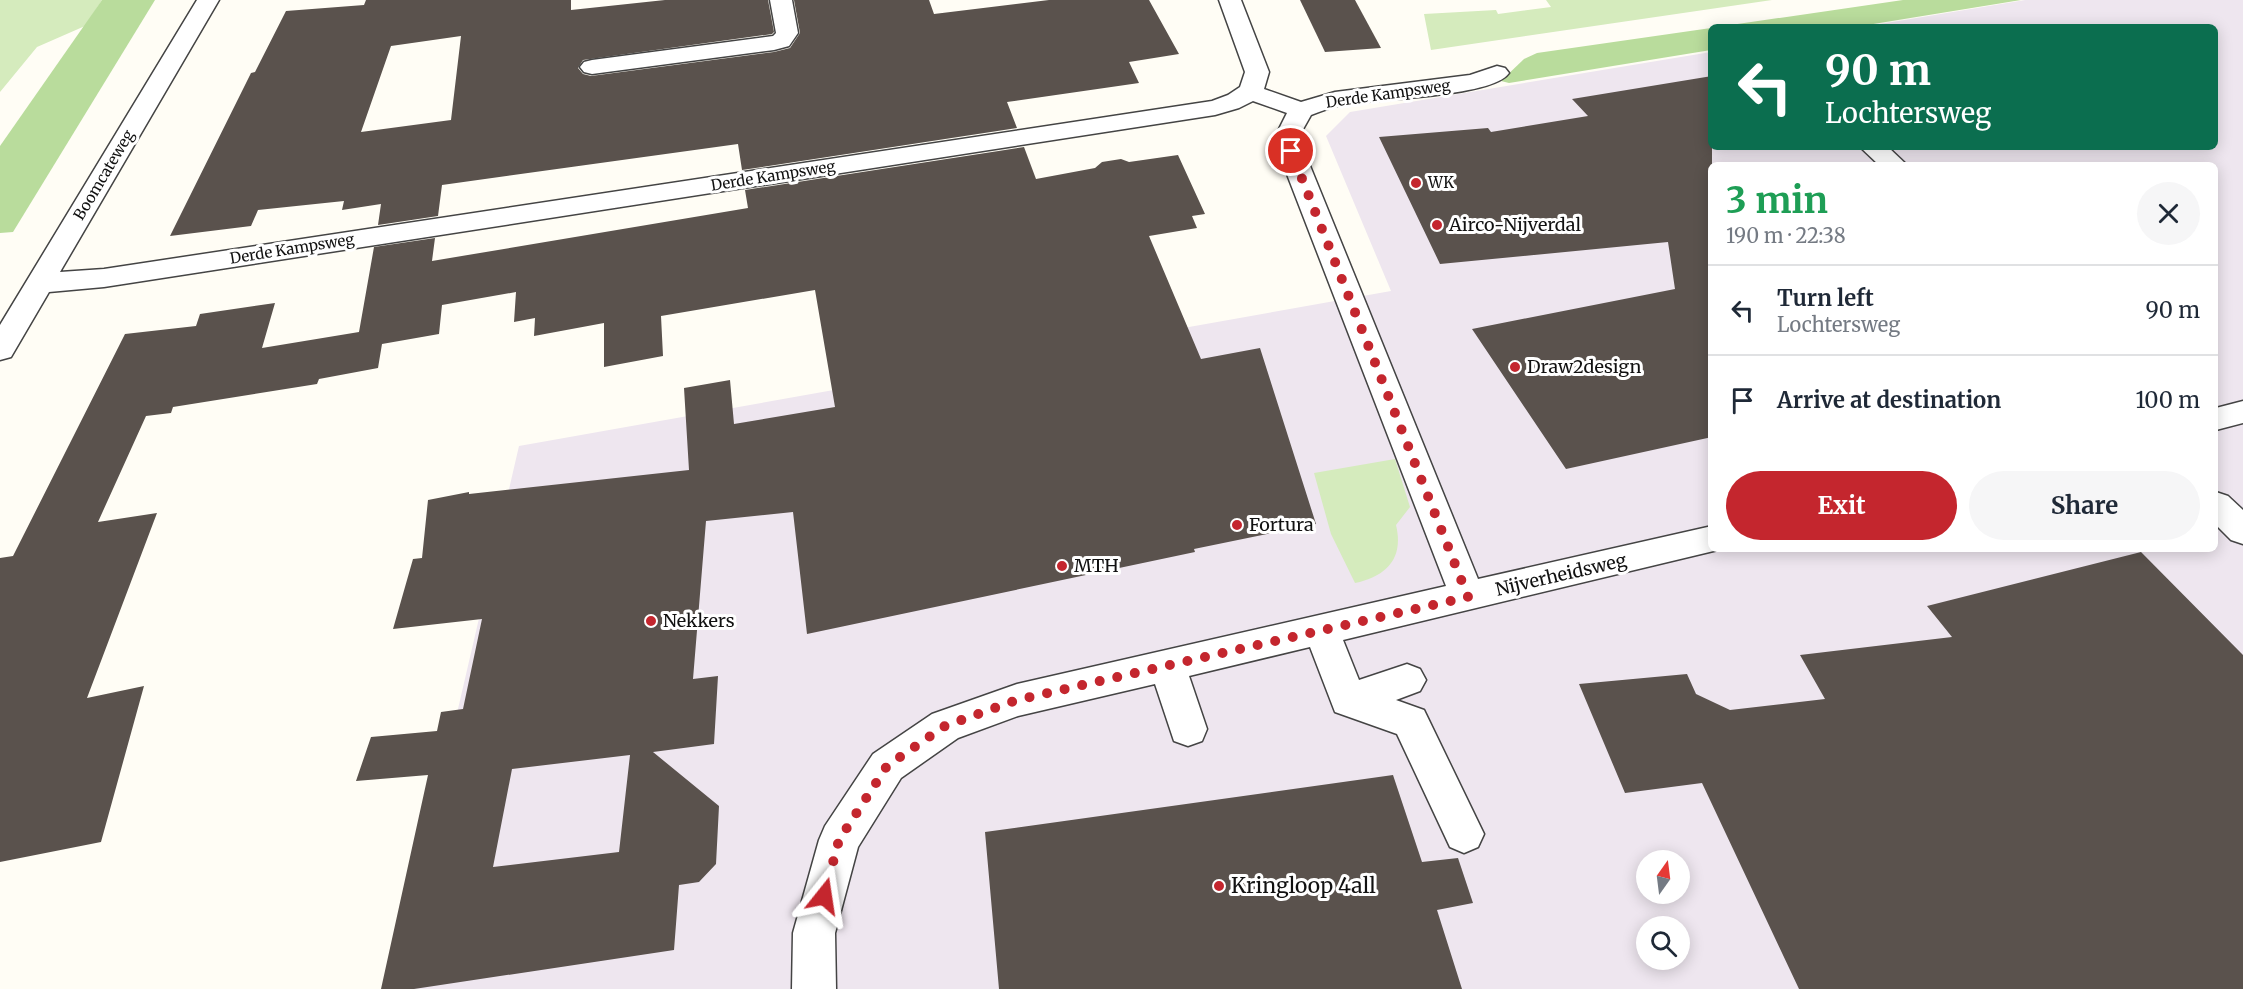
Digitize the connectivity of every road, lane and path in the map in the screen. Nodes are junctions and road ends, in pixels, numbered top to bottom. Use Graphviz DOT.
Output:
graph roads {
  1 [pos="208,0"];
  2 [pos="781,0"];
  3 [pos="1230,0"];
  4 [pos="592,67"];
  5 [pos="1497,73"];
  6 [pos="1251,92"];
  7 [pos="1301,110"];
  8 [pos="1877,150"];
  9 [pos="1891,162"];
  10 [pos="39,283"];
  11 [pos="0,350"];
  12 [pos="2243,412"];
  13 [pos="2218,418"];
  14 [pos="2218,507"];
  15 [pos="2243,531"];
  16 [pos="1708,540"];
  17 [pos="1468,597"];
  18 [pos="1321,630"];
  19 [pos="1167,665"];
  20 [pos="1407,680"];
  21 [pos="1348,700"];
  22 [pos="1188,729"];
  23 [pos="1464,834"];
  24 [pos="814,989"];
  1 -- 10 [label="street, Boomcateweg"];
  2 -- 4 [label="street"];
  3 -- 6 [label="street"];
  5 -- 7 [label="street, Derde Kampsweg"];
  6 -- 7 [label="street, Derde Kampsweg"];
  6 -- 10 [label="street, Derde Kampsweg"];
  7 -- 17 [label="street"];
  8 -- 9 [label="street"];
  10 -- 11 [label="street, Boomcateweg"];
  12 -- 13 [label="street"];
  14 -- 15 [label="street"];
  16 -- 17 [label="street, Nijverheidsweg"];
  17 -- 18 [label="street, Nijverheidsweg"];
  18 -- 19 [label="street, Nijverheidsweg"];
  18 -- 21 [label="street"];
  19 -- 22 [label="street"];
  19 -- 24 [label="street, Nijverheidsweg"];
  20 -- 21 [label="street"];
  21 -- 23 [label="street"];
}
